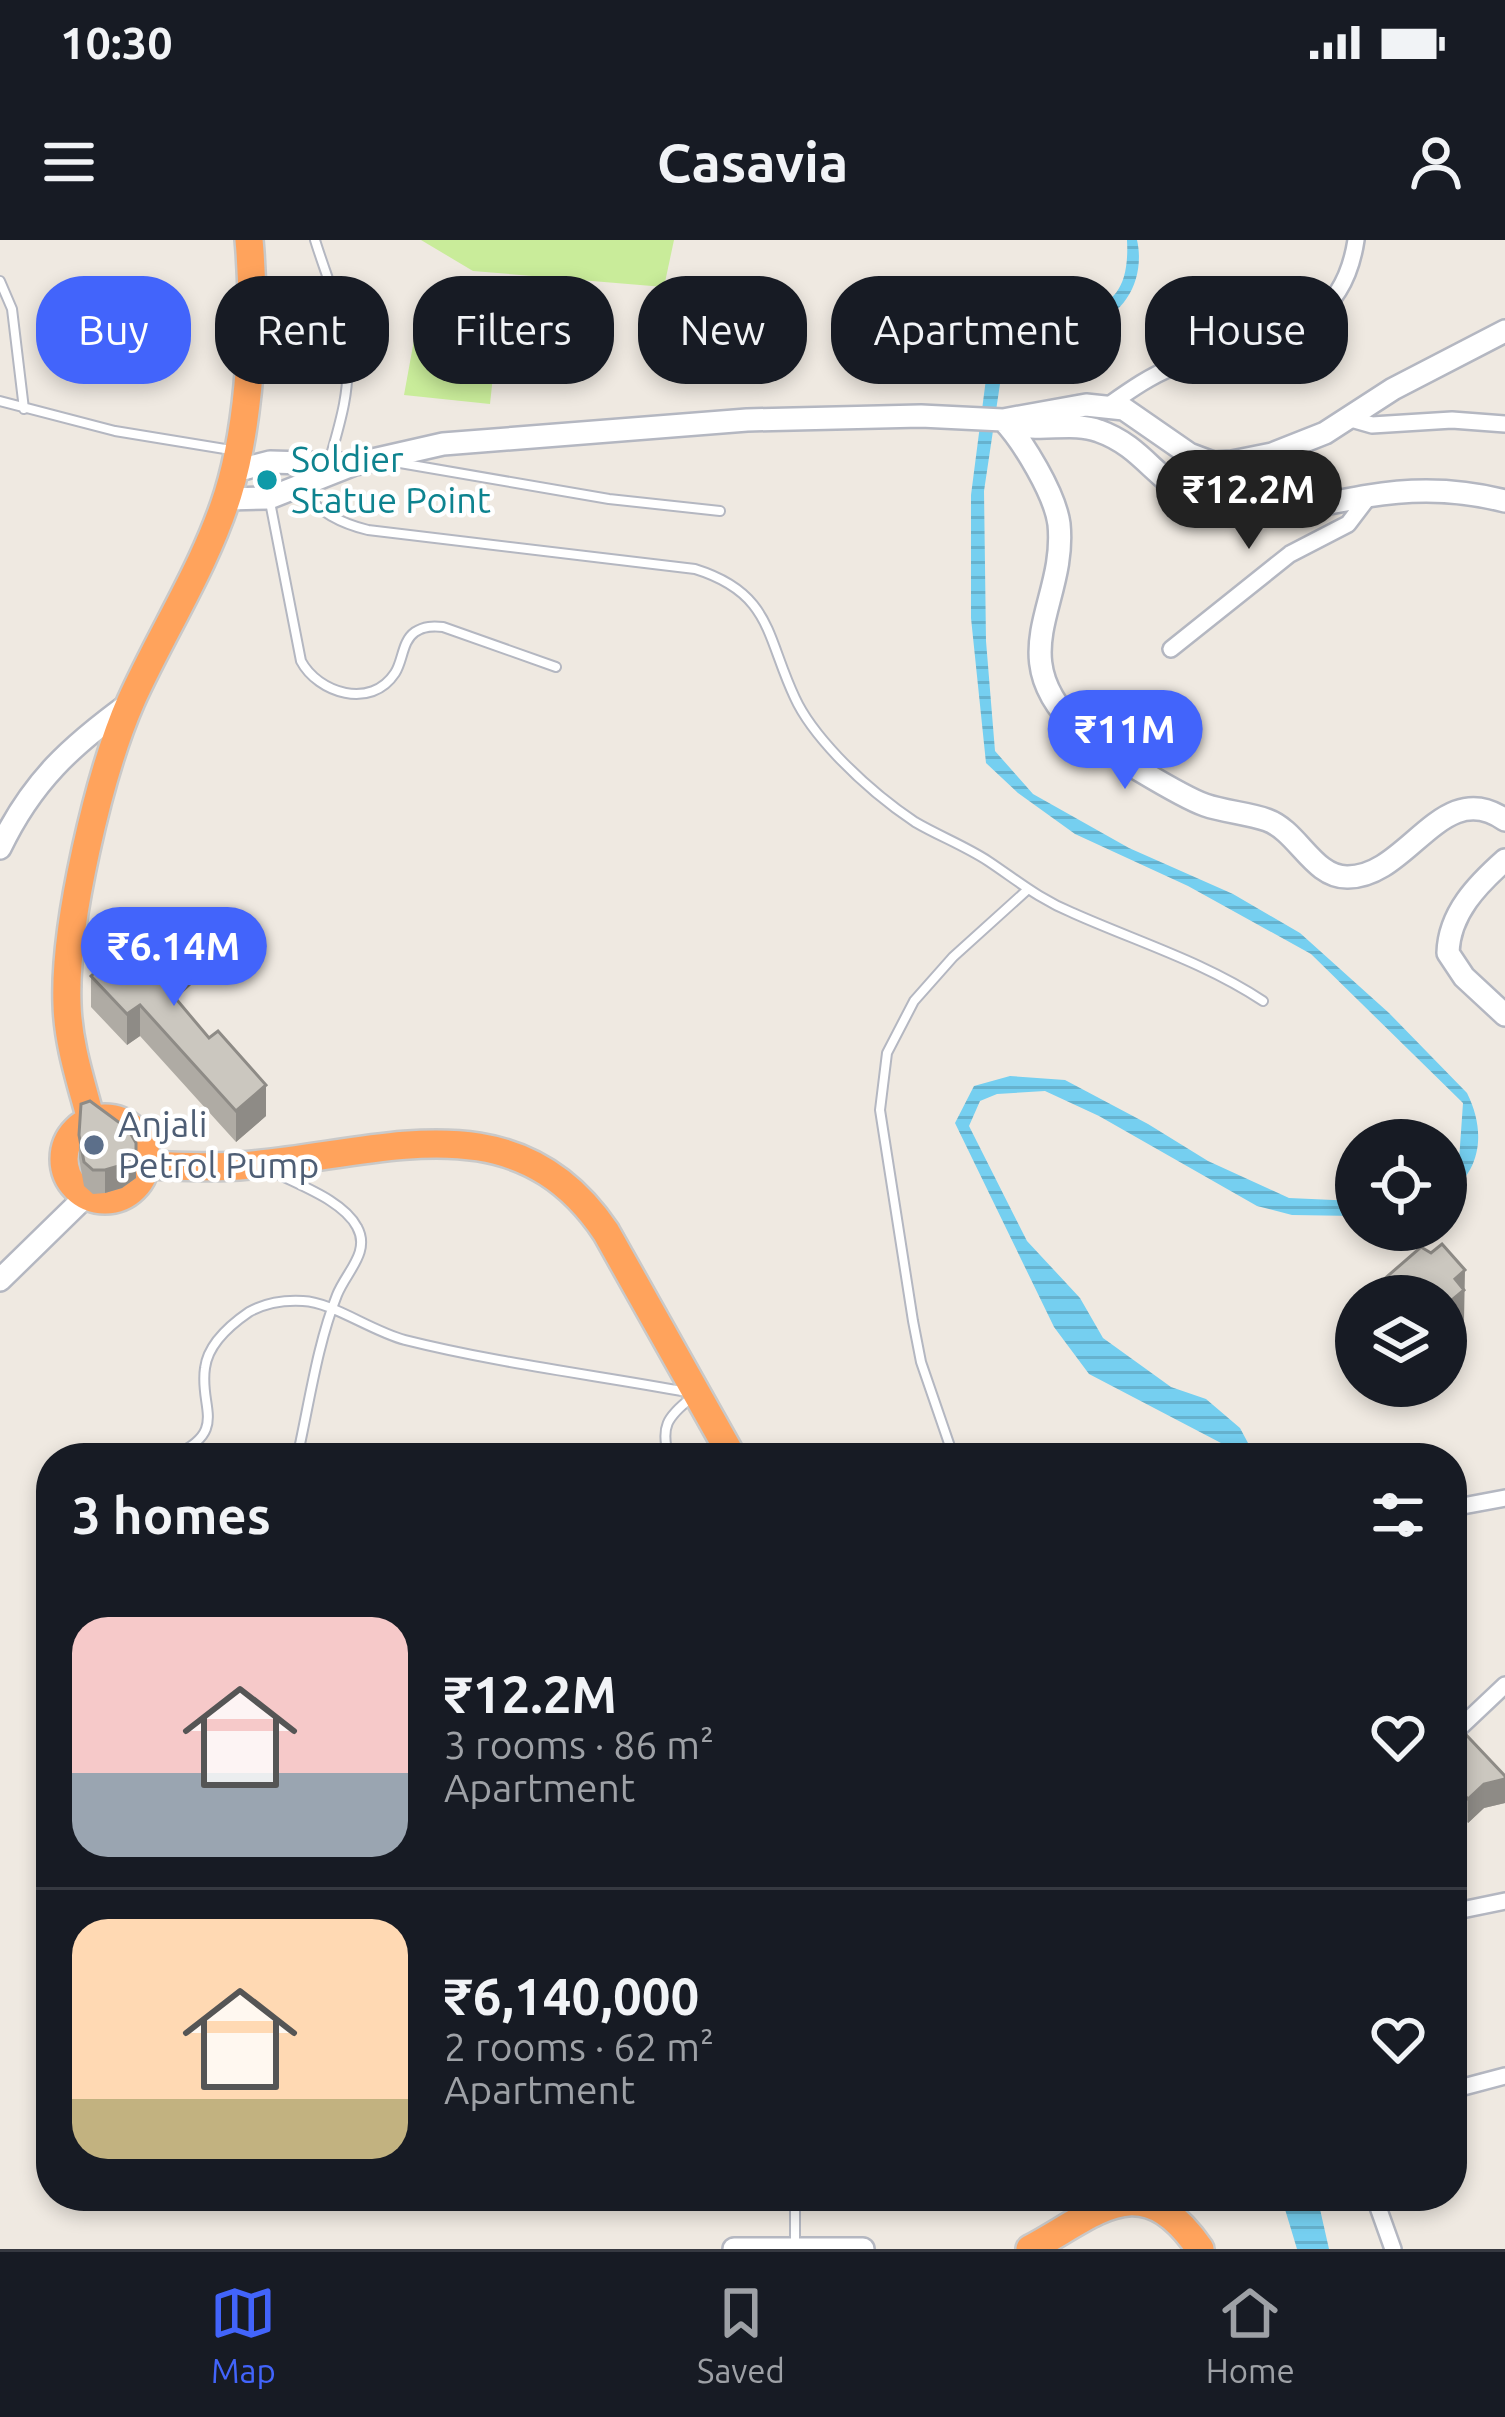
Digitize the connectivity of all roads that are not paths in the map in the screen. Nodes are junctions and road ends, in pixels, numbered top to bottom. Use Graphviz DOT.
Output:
graph roads {
  1 [pos="249,240"];
  2 [pos="315,240"];
  3 [pos="1356,240"];
  4 [pos="0,281"];
  5 [pos="1505,332"];
  6 [pos="0,401"];
  7 [pos="1108,404"];
  8 [pos="24,409"];
  9 [pos="1351,419"];
  10 [pos="1003,420"];
  11 [pos="1505,424"];
  12 [pos="381,458"];
  13 [pos="236,461"];
  14 [pos="329,463"];
  15 [pos="355,464"];
  16 [pos="296,487"];
  17 [pos="1370,496"];
  18 [pos="269,498"];
  19 [pos="226,500"];
  20 [pos="1505,501"];
  21 [pos="720,511"];
  22 [pos="1171,649"];
  23 [pos="556,667"];
  24 [pos="131,702"];
  25 [pos="1500,811"];
  26 [pos="0,848"];
  27 [pos="1505,860"];
  28 [pos="1026,891"];
  29 [pos="1263,1001"];
  30 [pos="1505,1015"];
  31 [pos="92,1120"];
  32 [pos="259,1164"];
  33 [pos="146,1165"];
  34 [pos="87,1195"];
  35 [pos="0,1280"];
  36 [pos="332,1308"];
  37 [pos="697,1394"];
  38 [pos="195,1443"];
  39 [pos="300,1443"];
  40 [pos="667,1443"];
  41 [pos="725,1443"];
  42 [pos="950,1443"];
  43 [pos="1505,1498"];
  44 [pos="1467,1505"];
  45 [pos="1505,1685"];
  46 [pos="1467,1722"];
  47 [pos="1505,1901"];
  48 [pos="1467,1909"];
  49 [pos="1505,2076"];
  50 [pos="1467,2086"];
  51 [pos="795,2211"];
  52 [pos="1078,2211"];
  53 [pos="1093,2211"];
  54 [pos="1157,2211"];
  55 [pos="1178,2211"];
  56 [pos="1379,2211"];
  57 [pos="1067,2228"];
  58 [pos="1195,2241"];
  59 [pos="795,2247"];
  60 [pos="734,2249"];
  61 [pos="863,2249"];
  62 [pos="1030,2249"];
  63 [pos="1393,2249"];
  1 -- 13 [label="highway"];
  2 -- 14 [label="lane"];
  3 -- 7 [label="street"];
  4 -- 8 [label="lane"];
  5 -- 9 [label="street"];
  6 -- 8 [label="lane"];
  7 -- 9 [label="street"];
  7 -- 10 [label="street"];
  8 -- 13 [label="lane"];
  9 -- 11 [label="street"];
  10 -- 12 [label="street"];
  10 -- 17 [label="street"];
  10 -- 25 [label="street"];
  12 -- 15 [label="street"];
  12 -- 21 [label="lane"];
  13 -- 14 [label="street"];
  13 -- 19 [label="highway"];
  14 -- 15 [label="street"];
  15 -- 16 [label="street"];
  16 -- 18 [label="street"];
  16 -- 28 [label="lane"];
  17 -- 20 [label="street"];
  17 -- 22 [label="street"];
  18 -- 19 [label="street"];
  18 -- 23 [label="lane"];
  19 -- 24 [label="highway"];
  24 -- 26 [label="street"];
  24 -- 31 [label="highway"];
  27 -- 30 [label="street"];
  28 -- 29 [label="lane"];
  28 -- 42 [label="lane"];
  31 -- 33 [label="highway"];
  31 -- 34 [label="highway"];
  32 -- 33 [label="highway"];
  32 -- 36 [label="lane"];
  32 -- 37 [label="highway"];
  33 -- 34 [label="highway"];
  34 -- 35 [label="street"];
  36 -- 37 [label="lane"];
  36 -- 38 [label="lane"];
  36 -- 39 [label="lane"];
  37 -- 40 [label="lane"];
  37 -- 41 [label="highway"];
  43 -- 44 [label="street"];
  45 -- 46 [label="street"];
  47 -- 48 [label="street"];
  49 -- 50 [label="street"];
  51 -- 59 [label="lane"];
  52 -- 57 [label="highway"];
  53 -- 57 [label="highway"];
  54 -- 58 [label="highway"];
  55 -- 58 [label="highway"];
  56 -- 63 [label="street"];
  57 -- 62 [label="highway"];
  59 -- 60 [label="street"];
  59 -- 61 [label="street"];
}
